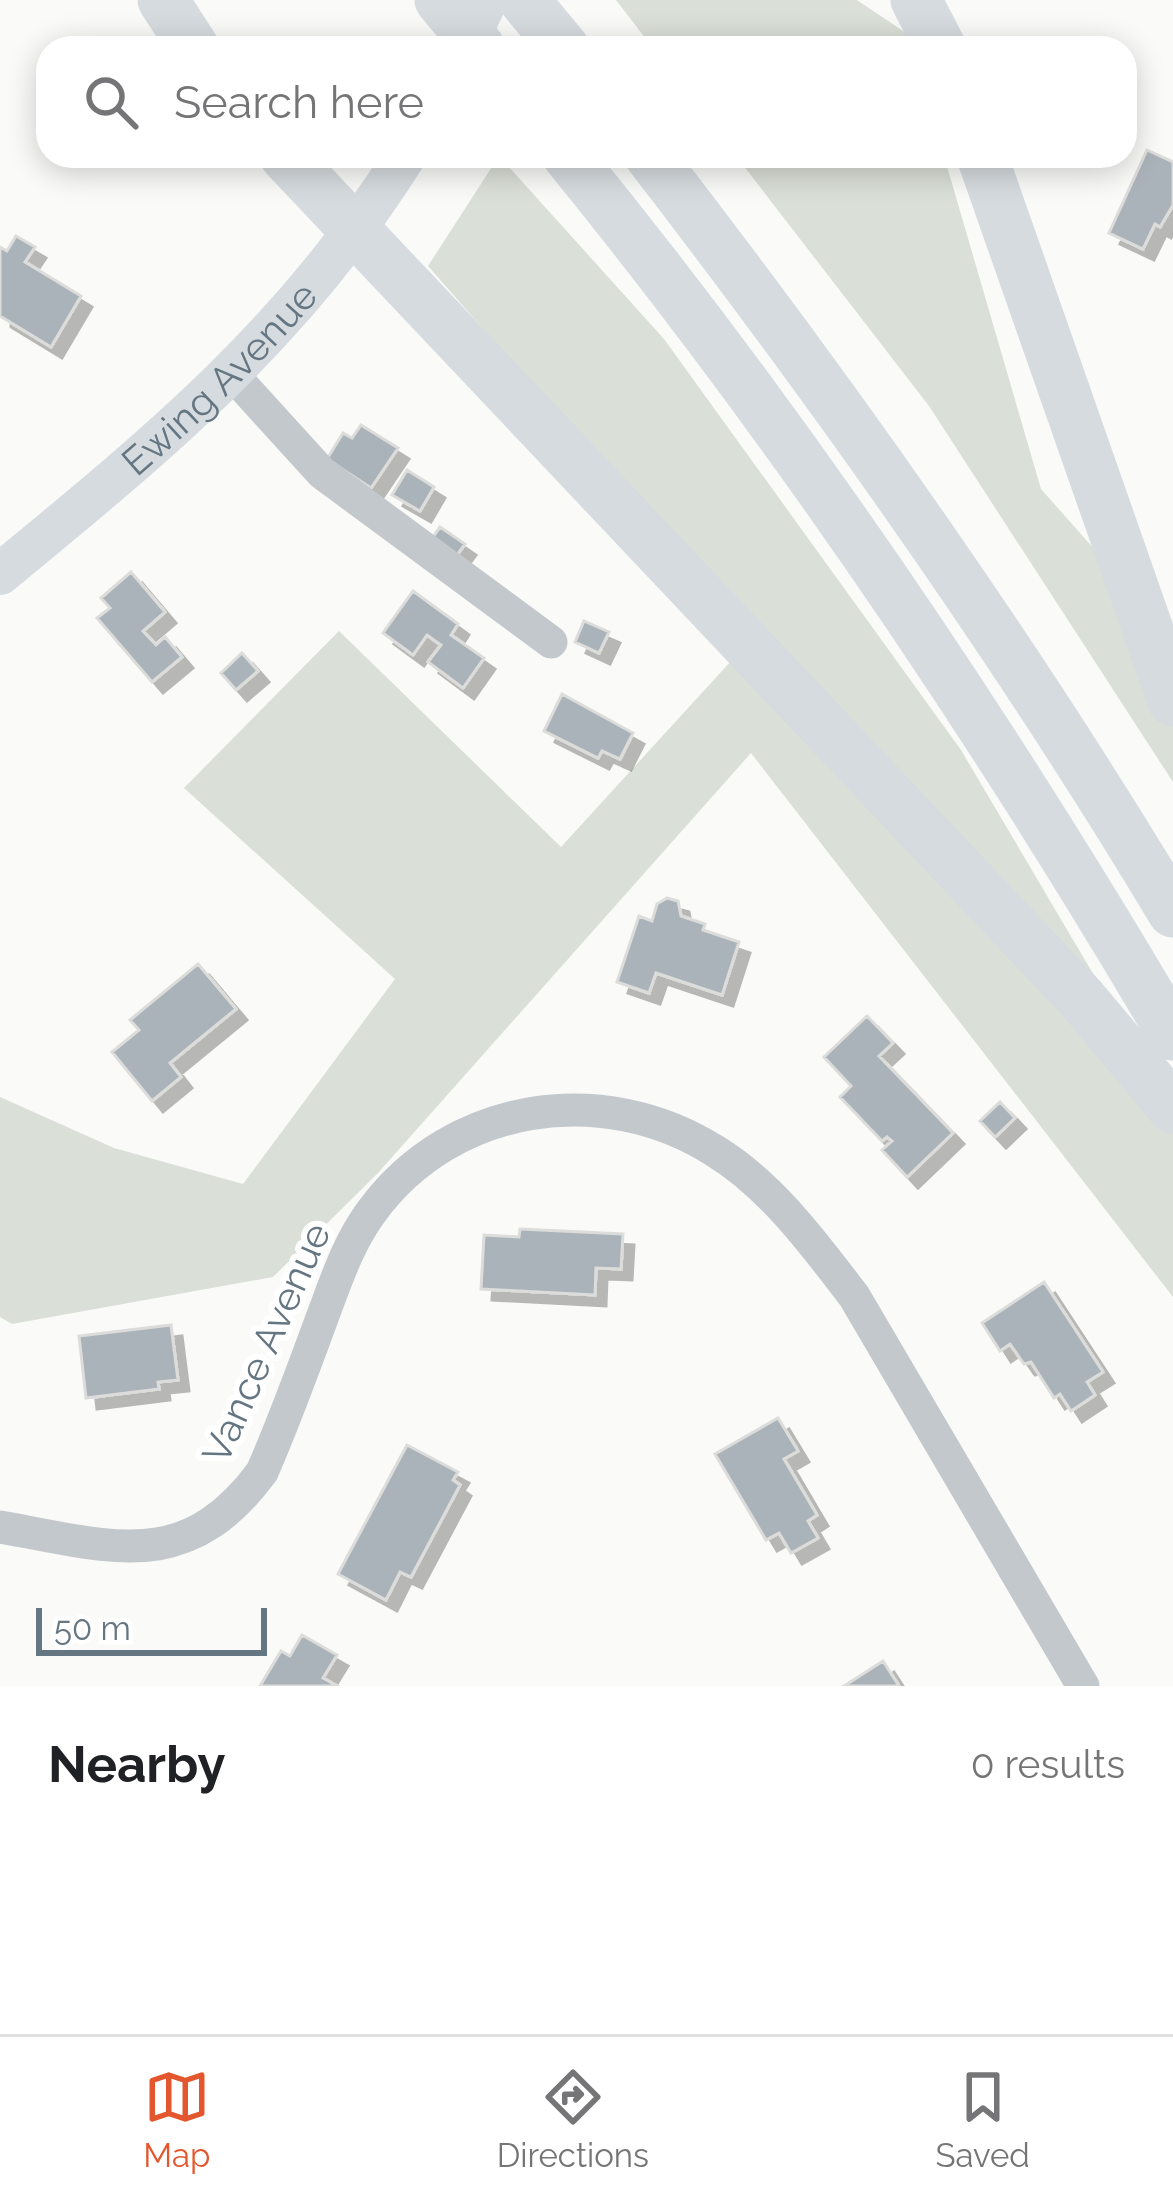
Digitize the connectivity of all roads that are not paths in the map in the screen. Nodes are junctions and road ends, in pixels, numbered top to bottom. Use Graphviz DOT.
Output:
graph roads {
  1 [pos="163,0"];
  2 [pos="440,0"];
  3 [pos="487,0"];
  4 [pos="916,0"];
  5 [pos="186,36"];
  6 [pos="470,36"];
  7 [pos="470,36"];
  8 [pos="935,36"];
  9 [pos="296,168"];
  10 [pos="397,168"];
  11 [pos="577,168"];
  12 [pos="659,168"];
  13 [pos="986,168"];
  14 [pos="356,231"];
  15 [pos="232,374"];
  16 [pos="0,574"];
  17 [pos="550,642"];
  18 [pos="1173,701"];
  19 [pos="1173,912"];
  20 [pos="1173,1035"];
  21 [pos="1173,1108"];
  22 [pos="0,1527"];
  23 [pos="1083,1686"];
  1 -- 5 [label="highway"];
  2 -- 6 [label="highway"];
  3 -- 7 [label="main road"];
  4 -- 8 [label="highway"];
  9 -- 14 [label="highway"];
  10 -- 14 [label="main road, Ewing Avenue"];
  11 -- 20 [label="highway"];
  12 -- 19 [label="highway"];
  13 -- 18 [label="highway"];
  14 -- 15 [label="main road, Ewing Avenue"];
  14 -- 21 [label="highway"];
  15 -- 16 [label="main road, Ewing Avenue"];
  15 -- 17 [label="street"];
  22 -- 23 [label="street, Vance Avenue"];
}
